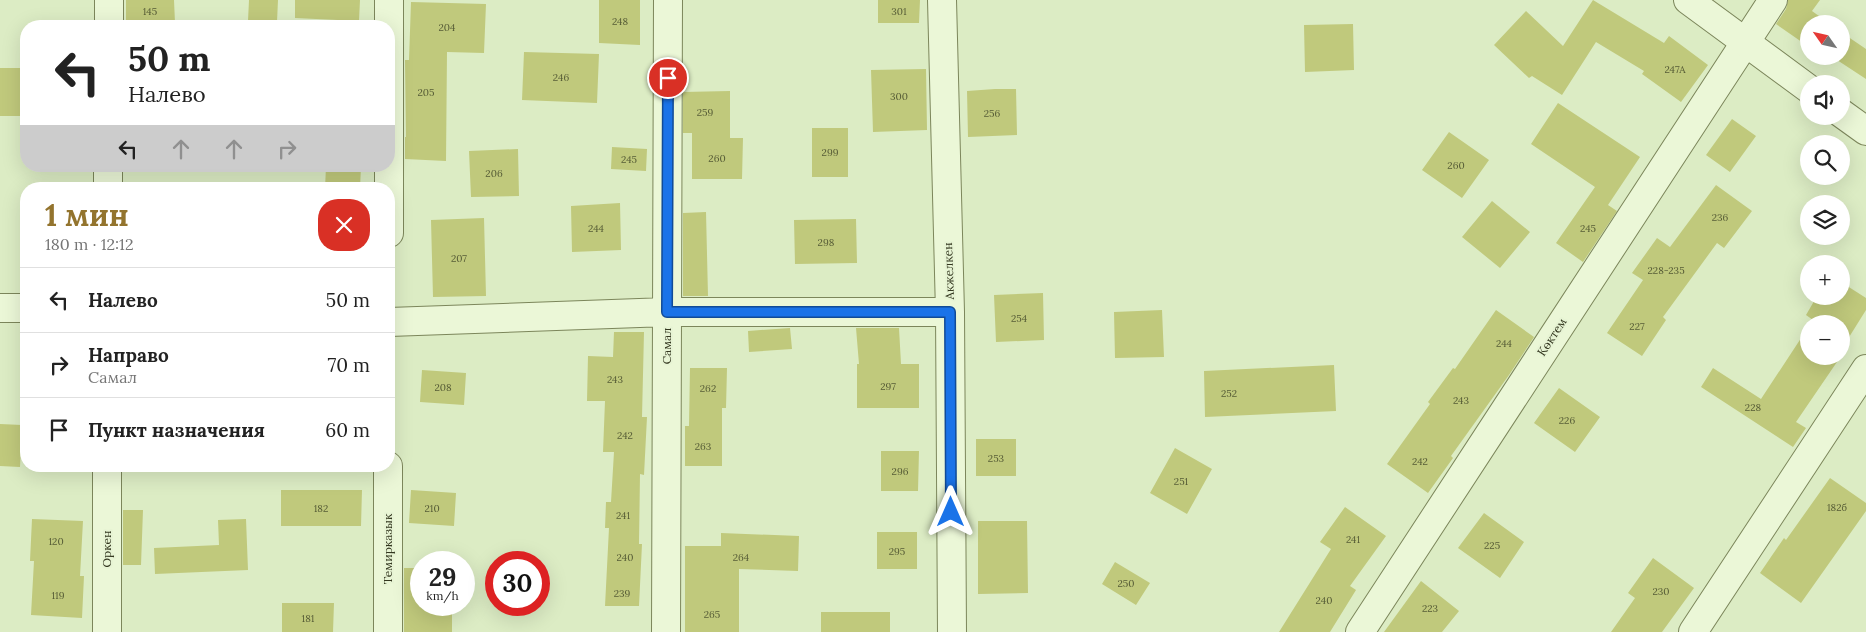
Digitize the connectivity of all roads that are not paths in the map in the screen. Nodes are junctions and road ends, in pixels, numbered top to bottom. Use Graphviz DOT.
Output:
graph roads {
  1 [pos="109,0"];
  2 [pos="389,0"];
  3 [pos="668,0"];
  4 [pos="942,0"];
  5 [pos="1688,0"];
  6 [pos="1772,0"];
  7 [pos="109,20"];
  8 [pos="389,20"];
  9 [pos="1744,41"];
  10 [pos="1800,82"];
  11 [pos="1850,119"];
  12 [pos="1866,131"];
  13 [pos="0,308"];
  14 [pos="20,308"];
  15 [pos="667,312"];
  16 [pos="950,312"];
  17 [pos="395,322"];
  18 [pos="1866,369"];
  19 [pos="107,472"];
  20 [pos="388,472"];
  21 [pos="107,632"];
  22 [pos="388,632"];
  23 [pos="666,632"];
  24 [pos="952,632"];
  25 [pos="1360,632"];
  26 [pos="1692,632"];
  1 -- 7 [label="street"];
  2 -- 8 [label="street"];
  3 -- 15 [label="street, Самал"];
  4 -- 16 [label="street, Акжелкен"];
  5 -- 9 [label="street"];
  6 -- 9 [label="street, Көктем"];
  9 -- 10 [label="street"];
  9 -- 25 [label="street, Көктем"];
  11 -- 12 [label="street"];
  13 -- 14 [label="street"];
  15 -- 16 [label="street"];
  15 -- 17 [label="street"];
  15 -- 23 [label="street, Самал"];
  16 -- 24 [label="street, Акжелкен"];
  18 -- 26 [label="street"];
  19 -- 21 [label="street, Оркен"];
  20 -- 22 [label="street, Темирказык"];
}
